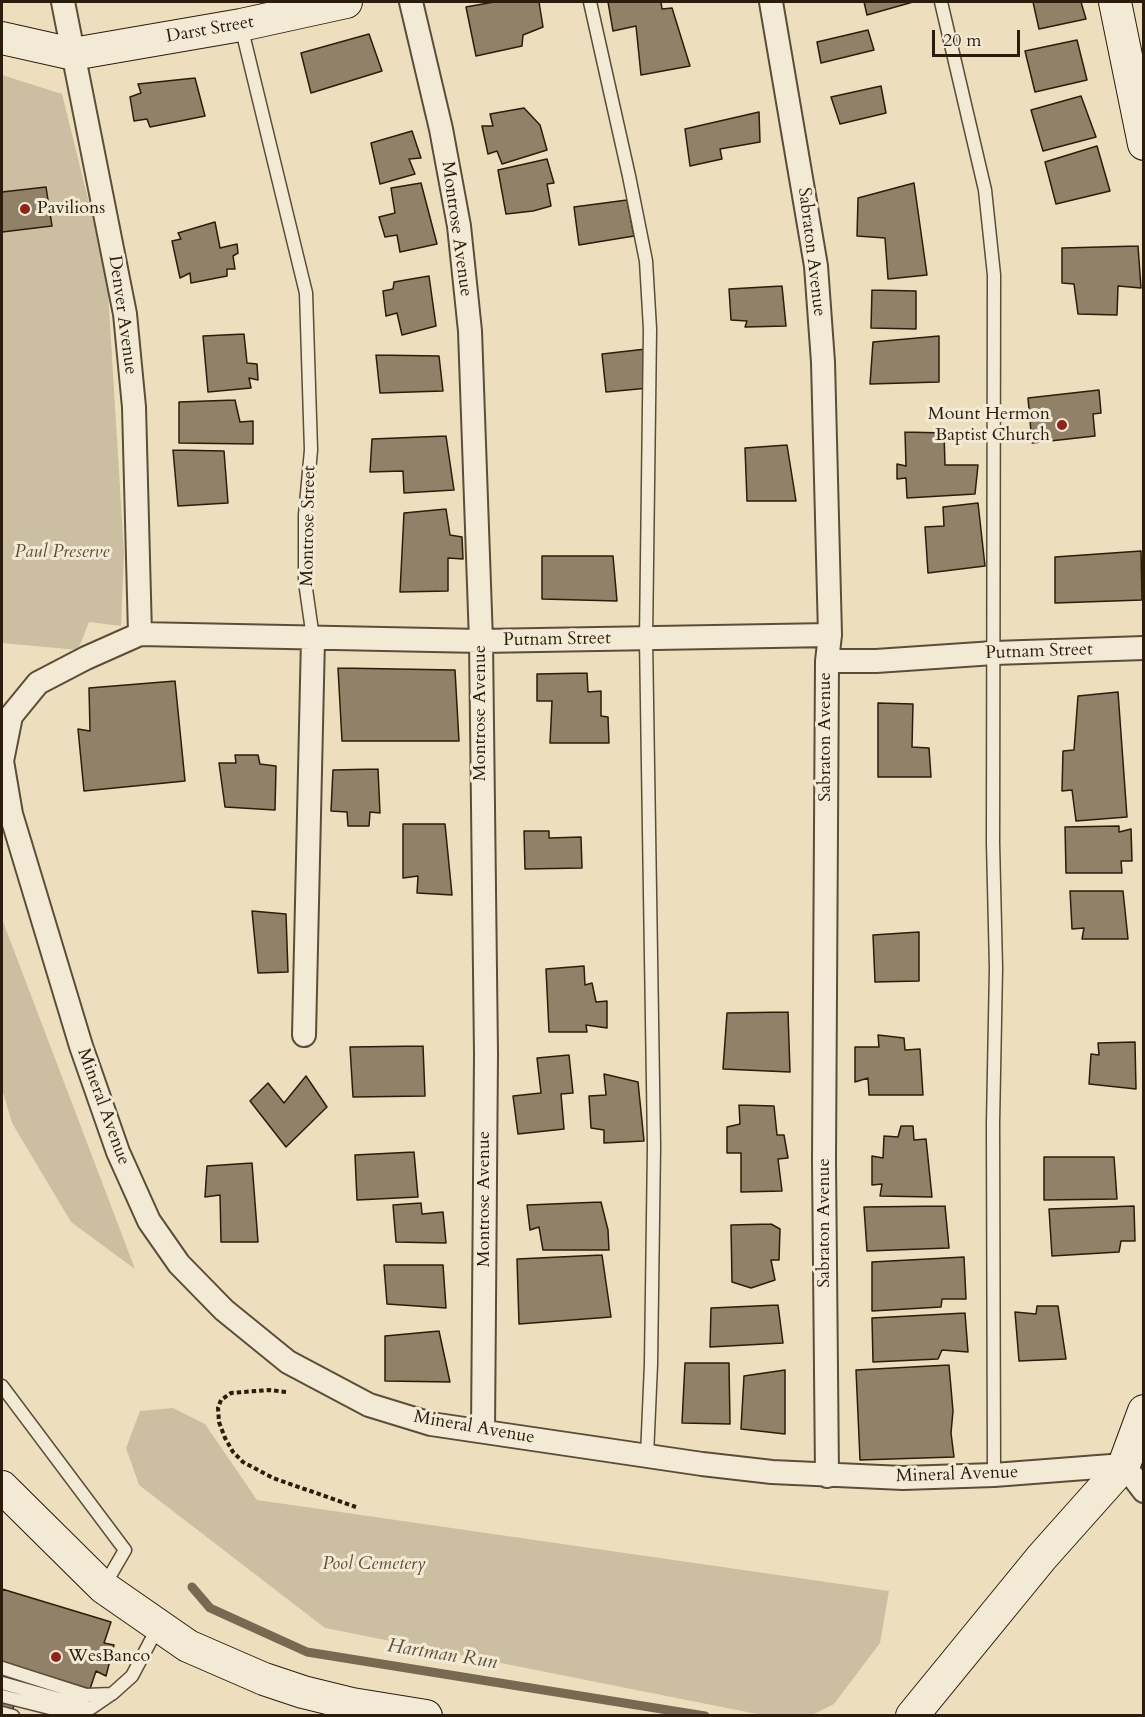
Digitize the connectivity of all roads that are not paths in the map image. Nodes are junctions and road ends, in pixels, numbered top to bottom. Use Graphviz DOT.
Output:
graph roads {
  1 [pos="63,2"];
  2 [pos="346,2"];
  3 [pos="411,2"];
  4 [pos="590,2"];
  5 [pos="771,2"];
  6 [pos="941,2"];
  7 [pos="1115,2"];
  8 [pos="241,25"];
  9 [pos="2,38"];
  10 [pos="73,54"];
  11 [pos="1143,144"];
  12 [pos="140,634"];
  13 [pos="830,635"];
  14 [pos="313,638"];
  15 [pos="646,639"];
  16 [pos="481,641"];
  17 [pos="1143,648"];
  18 [pos="994,653"];
  19 [pos="827,661"];
  20 [pos="304,1035"];
  21 [pos="2,1386"];
  22 [pos="1143,1411"];
  23 [pos="483,1431"];
  24 [pos="647,1456"];
  25 [pos="1124,1465"];
  26 [pos="994,1475"];
  27 [pos="827,1476"];
  28 [pos="2,1487"];
  29 [pos="1143,1491"];
  30 [pos="2,1503"];
  31 [pos="53,1538"];
  32 [pos="103,1587"];
  33 [pos="159,1626"];
  34 [pos="2,1668"];
  35 [pos="2,1683"];
  36 [pos="112,1694"];
  37 [pos="2,1696"];
  38 [pos="91,1708"];
  39 [pos="2,1713"];
  40 [pos="78,1715"];
  41 [pos="13,1716"];
  42 [pos="426,1716"];
  43 [pos="912,1716"];
  1 -- 10 [label="street, Denver Avenue"];
  2 -- 8 [label="street, Darst Street"];
  3 -- 16 [label="street, Montrose Avenue"];
  4 -- 15 [label="lane"];
  5 -- 13 [label="street, Sabraton Avenue"];
  6 -- 18 [label="lane"];
  7 -- 11 [label="street"];
  8 -- 10 [label="street, Darst Street"];
  8 -- 14 [label="lane, Montrose Street"];
  9 -- 10 [label="street"];
  10 -- 12 [label="street, Denver Avenue"];
  12 -- 14 [label="street, Putnam Street"];
  12 -- 23 [label="street, Mineral Avenue"];
  13 -- 15 [label="street, Putnam Street"];
  13 -- 19 [label="street, Sabraton Avenue"];
  14 -- 16 [label="street, Putnam Street"];
  14 -- 20 [label="street, Montrose Street"];
  15 -- 16 [label="street, Putnam Street"];
  15 -- 24 [label="lane"];
  16 -- 23 [label="street, Montrose Avenue"];
  17 -- 18 [label="street, Putnam Street"];
  18 -- 19 [label="street, Putnam Street"];
  18 -- 26 [label="lane"];
  19 -- 27 [label="street, Sabraton Avenue"];
  21 -- 32 [label="lane"];
  22 -- 25 [label="street"];
  23 -- 24 [label="street, Mineral Avenue"];
  24 -- 27 [label="street, Mineral Avenue"];
  25 -- 26 [label="street, Mineral Avenue"];
  25 -- 29 [label="street"];
  25 -- 43 [label="street"];
  26 -- 27 [label="street, Mineral Avenue"];
  28 -- 31 [label="street"];
  30 -- 31 [label="street"];
  31 -- 32 [label="street"];
  32 -- 33 [label="street"];
  33 -- 36 [label="lane"];
  33 -- 42 [label="street"];
  34 -- 36 [label="lane"];
  35 -- 38 [label="lane"];
  36 -- 38 [label="lane"];
  37 -- 40 [label="lane"];
  38 -- 40 [label="lane"];
  39 -- 41 [label="lane"];
}
